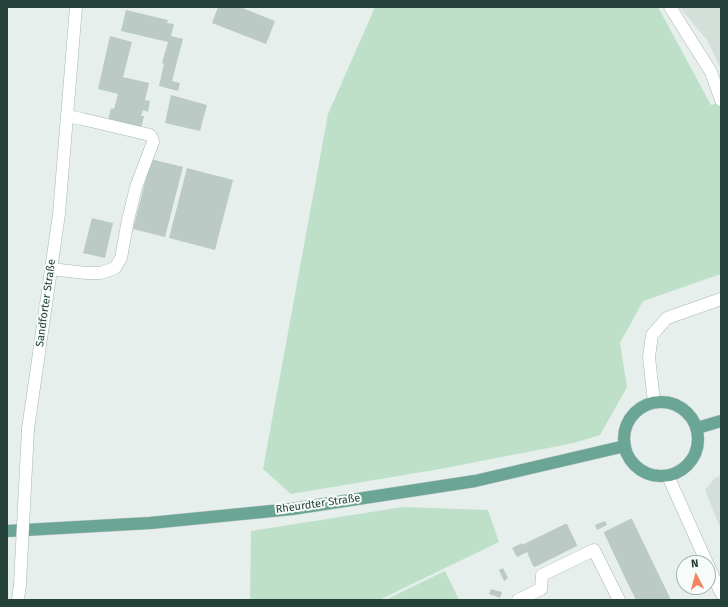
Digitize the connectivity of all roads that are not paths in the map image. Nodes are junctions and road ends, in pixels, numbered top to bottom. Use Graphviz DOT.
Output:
graph roads {
  1 [pos="76,7"];
  2 [pos="670,7"];
  3 [pos="721,100"];
  4 [pos="67,116"];
  5 [pos="51,270"];
  6 [pos="721,299"];
  7 [pos="654,402"];
  8 [pos="721,422"];
  9 [pos="697,428"];
  10 [pos="625,446"];
  11 [pos="668,476"];
  12 [pos="7,531"];
  13 [pos="704,555"];
  14 [pos="716,582"];
  15 [pos="721,593"];
  16 [pos="18,600"];
  17 [pos="518,600"];
  18 [pos="619,600"];
  1 -- 4 [label="street, Sandforter Straße"];
  2 -- 3 [label="street"];
  4 -- 5 [label="street, Sandforter Straße"];
  4 -- 5 [label="street"];
  5 -- 16 [label="street, Sandforter Straße, bridge"];
  6 -- 7 [label="street"];
  7 -- 9 [label="main road"];
  7 -- 10 [label="main road"];
  8 -- 9 [label="main road"];
  9 -- 11 [label="main road"];
  10 -- 11 [label="main road"];
  10 -- 12 [label="main road, Rheurdter Straße"];
  11 -- 13 [label="street"];
  14 -- 15 [label="street"];
  17 -- 18 [label="street"];
}
